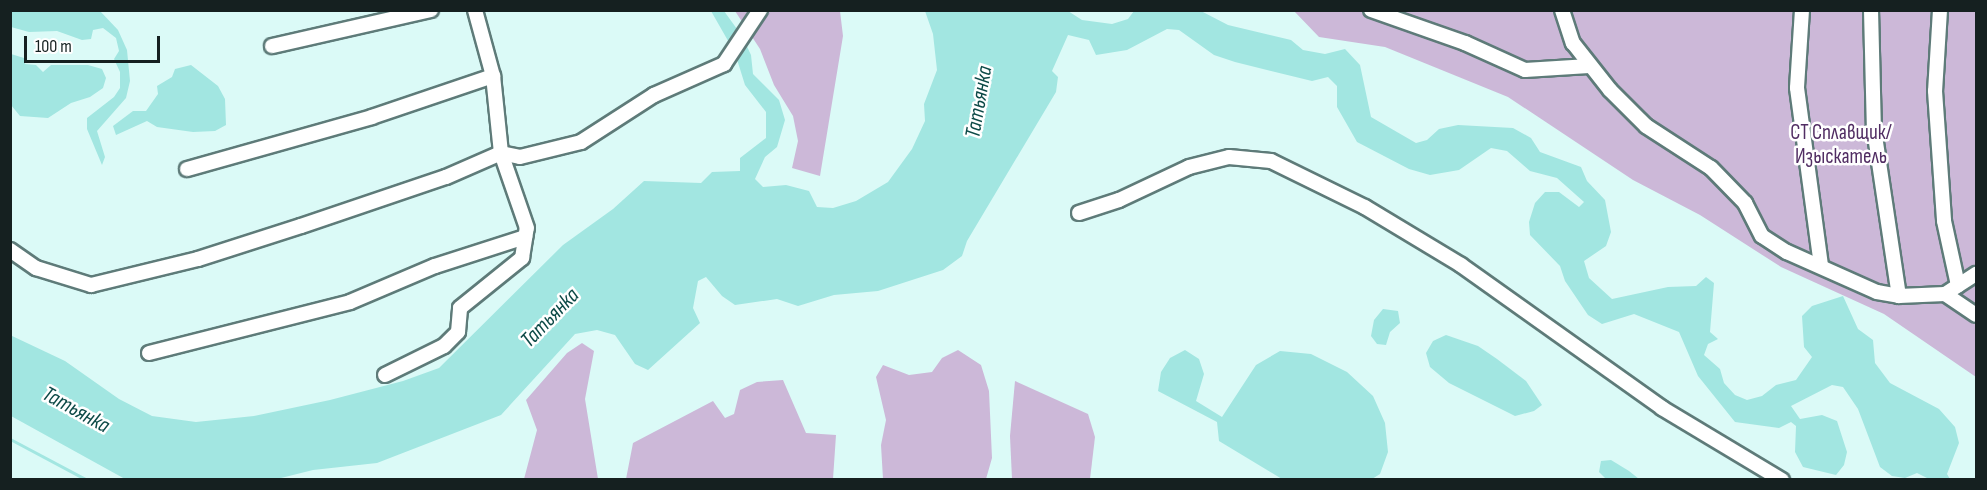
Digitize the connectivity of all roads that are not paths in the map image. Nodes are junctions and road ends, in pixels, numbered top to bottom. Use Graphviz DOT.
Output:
graph roads {
  1 [pos="431,10"];
  2 [pos="476,10"];
  3 [pos="760,10"];
  4 [pos="1371,10"];
  5 [pos="1562,10"];
  6 [pos="1802,10"];
  7 [pos="1871,10"];
  8 [pos="1940,10"];
  9 [pos="272,46"];
  10 [pos="1589,66"];
  11 [pos="493,76"];
  12 [pos="501,153"];
  13 [pos="187,169"];
  14 [pos="1079,213"];
  15 [pos="525,237"];
  16 [pos="10,250"];
  17 [pos="1821,266"];
  18 [pos="1977,274"];
  19 [pos="1958,285"];
  20 [pos="1945,294"];
  21 [pos="1899,296"];
  22 [pos="1977,315"];
  23 [pos="149,353"];
  24 [pos="386,375"];
  25 [pos="1782,480"];
  1 -- 9 [label="street"];
  2 -- 11 [label="street"];
  3 -- 12 [label="street"];
  4 -- 10 [label="street"];
  5 -- 10 [label="street"];
  6 -- 17 [label="street"];
  7 -- 21 [label="street"];
  8 -- 19 [label="street"];
  10 -- 17 [label="street"];
  11 -- 12 [label="street"];
  11 -- 13 [label="street"];
  12 -- 15 [label="street"];
  12 -- 16 [label="street"];
  14 -- 25 [label="street"];
  15 -- 23 [label="street"];
  15 -- 24 [label="street"];
  17 -- 21 [label="street"];
  18 -- 19 [label="street"];
  19 -- 20 [label="street"];
  20 -- 21 [label="street"];
  20 -- 22 [label="street"];
}
